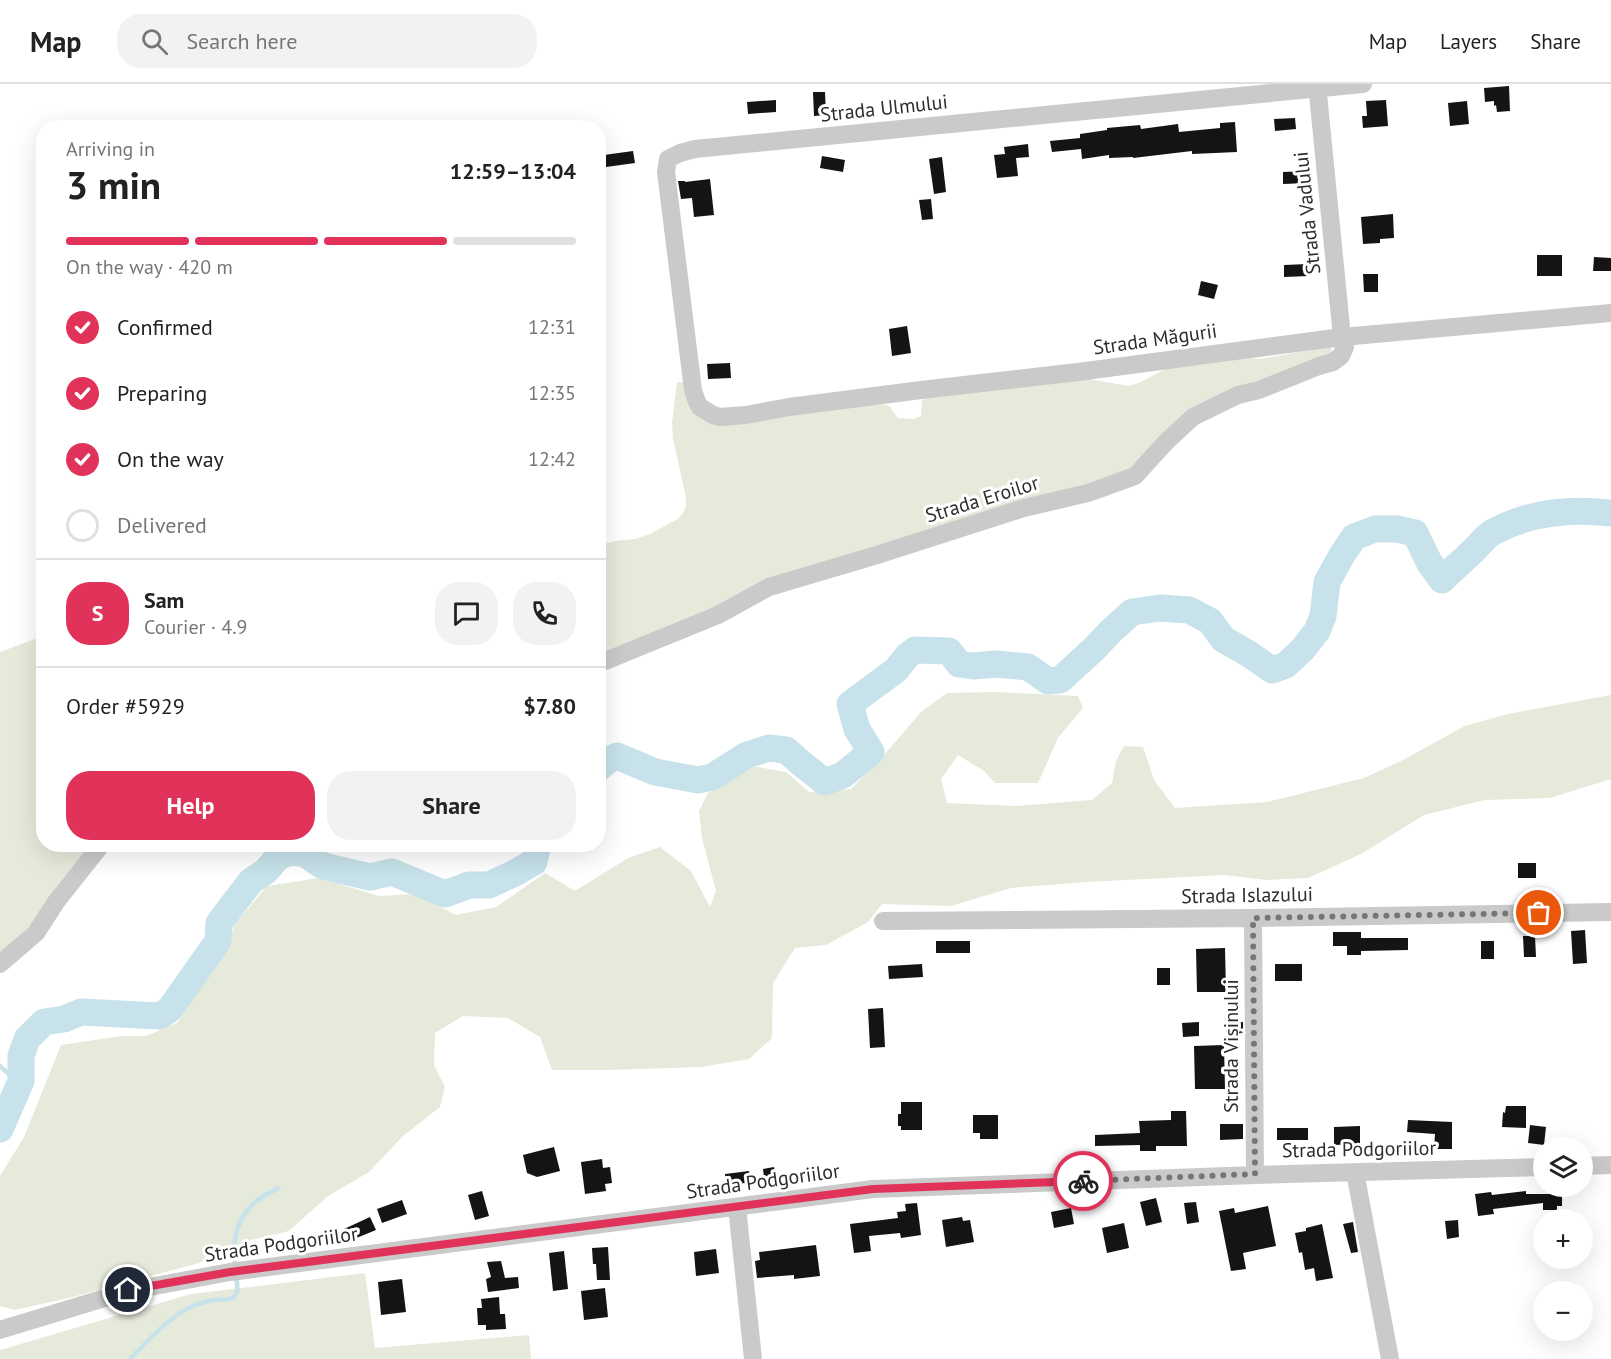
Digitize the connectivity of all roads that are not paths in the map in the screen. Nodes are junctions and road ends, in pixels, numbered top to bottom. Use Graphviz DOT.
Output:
graph roads {
  1 [pos="1363,84"];
  2 [pos="1317,86"];
  3 [pos="1611,313"];
  4 [pos="1342,337"];
  5 [pos="706,411"];
  6 [pos="606,661"];
  7 [pos="96,852"];
  8 [pos="1611,912"];
  9 [pos="1253,918"];
  10 [pos="883,921"];
  11 [pos="0,964"];
  12 [pos="1611,1165"];
  13 [pos="1593,1166"];
  14 [pos="1533,1167"];
  15 [pos="1355,1172"];
  16 [pos="1255,1174"];
  17 [pos="736,1207"];
  18 [pos="0,1330"];
  19 [pos="753,1359"];
  20 [pos="1390,1359"];
  1 -- 2 [label="street, Strada Ulmului"];
  2 -- 4 [label="street, Strada Vadului"];
  2 -- 5 [label="street, Strada Ulmului"];
  3 -- 4 [label="street, Strada Măgurii"];
  4 -- 5 [label="street, Strada Măgurii"];
  4 -- 6 [label="street, Strada Eroilor"];
  7 -- 11 [label="street"];
  8 -- 9 [label="street, Strada Islazului"];
  9 -- 10 [label="street, Strada Islazului"];
  9 -- 16 [label="street, Strada Vișinului"];
  12 -- 13 [label="street"];
  14 -- 15 [label="street, Strada Podgoriilor"];
  15 -- 16 [label="street, Strada Podgoriilor"];
  15 -- 20 [label="street"];
  16 -- 17 [label="street, Strada Podgoriilor"];
  17 -- 18 [label="street, Strada Podgoriilor"];
  17 -- 19 [label="street"];
}
